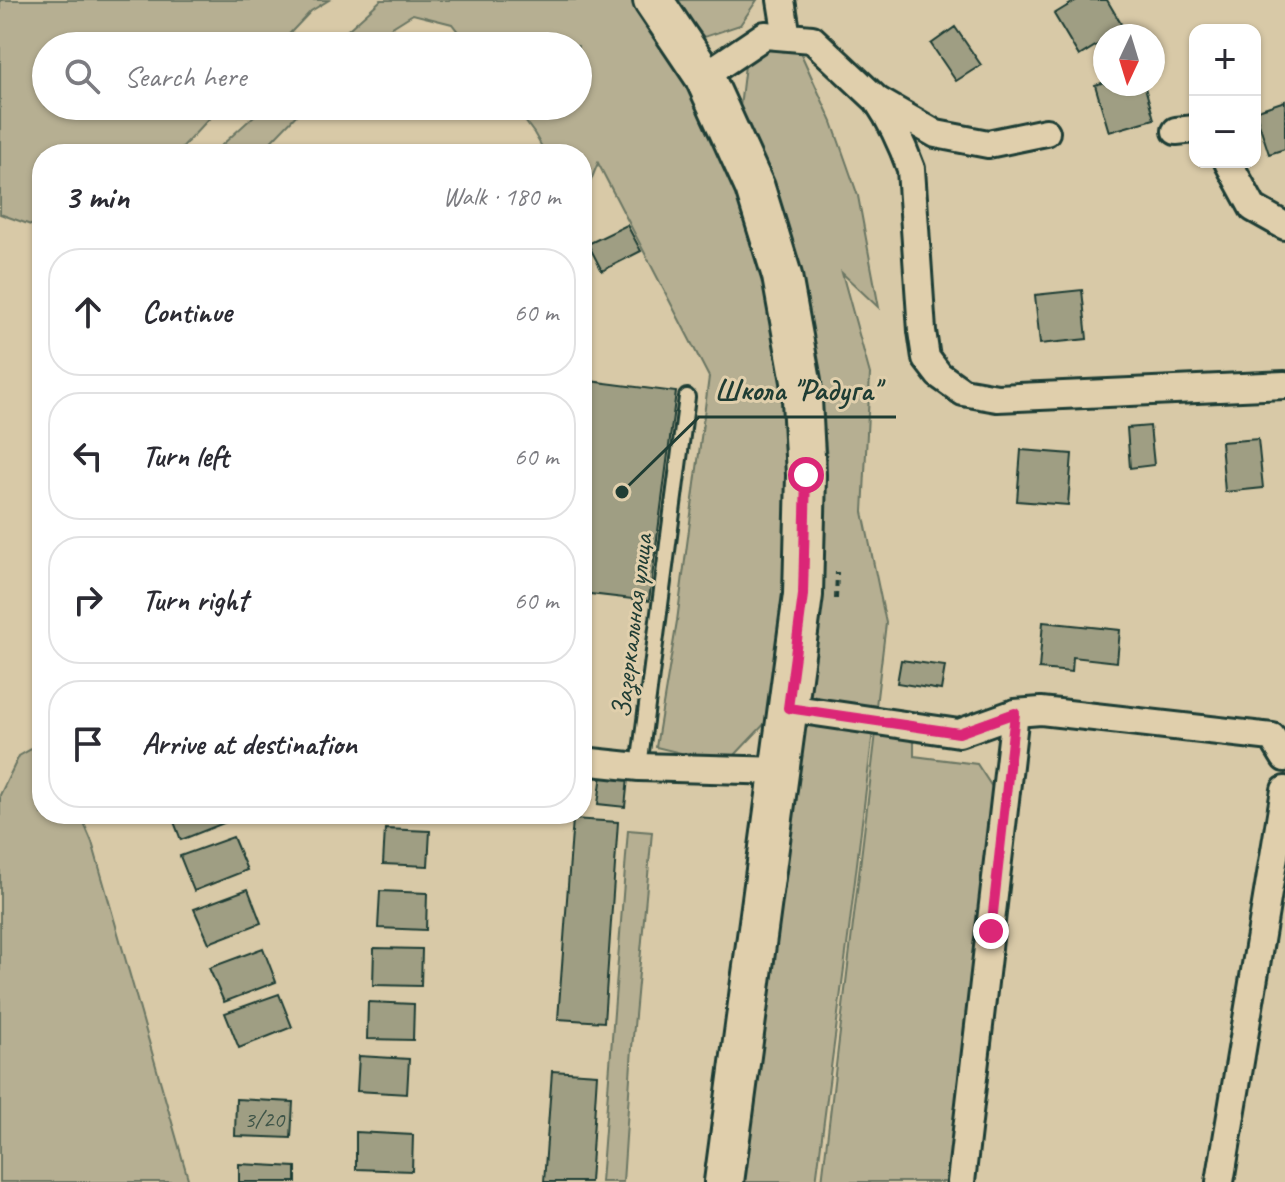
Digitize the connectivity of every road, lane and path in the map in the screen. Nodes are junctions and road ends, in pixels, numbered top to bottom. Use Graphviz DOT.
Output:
graph roads {
  1 [pos="653,0"];
  2 [pos="781,0"];
  3 [pos="787,37"];
  4 [pos="704,76"];
  5 [pos="877,100"];
  6 [pos="1046,132"];
  7 [pos="1231,168"];
  8 [pos="1285,226"];
  9 [pos="1285,385"];
  10 [pos="687,397"];
  11 [pos="788,708"];
  12 [pos="1015,713"];
  13 [pos="1285,758"];
  14 [pos="592,762"];
  15 [pos="639,767"];
  16 [pos="780,771"];
  17 [pos="1285,790"];
  18 [pos="724,1182"];
  19 [pos="961,1182"];
  20 [pos="1220,1182"];
  1 -- 4 [label="street"];
  2 -- 3 [label="street"];
  3 -- 4 [label="street"];
  3 -- 5 [label="street"];
  4 -- 11 [label="street"];
  5 -- 6 [label="street"];
  5 -- 9 [label="street"];
  7 -- 8 [label="street"];
  10 -- 15 [label="lane, Зазеркальная улица"];
  11 -- 12 [label="street"];
  11 -- 16 [label="street"];
  12 -- 13 [label="street"];
  12 -- 19 [label="street"];
  14 -- 15 [label="street"];
  15 -- 16 [label="street"];
  16 -- 18 [label="street"];
  17 -- 20 [label="street"];
}
